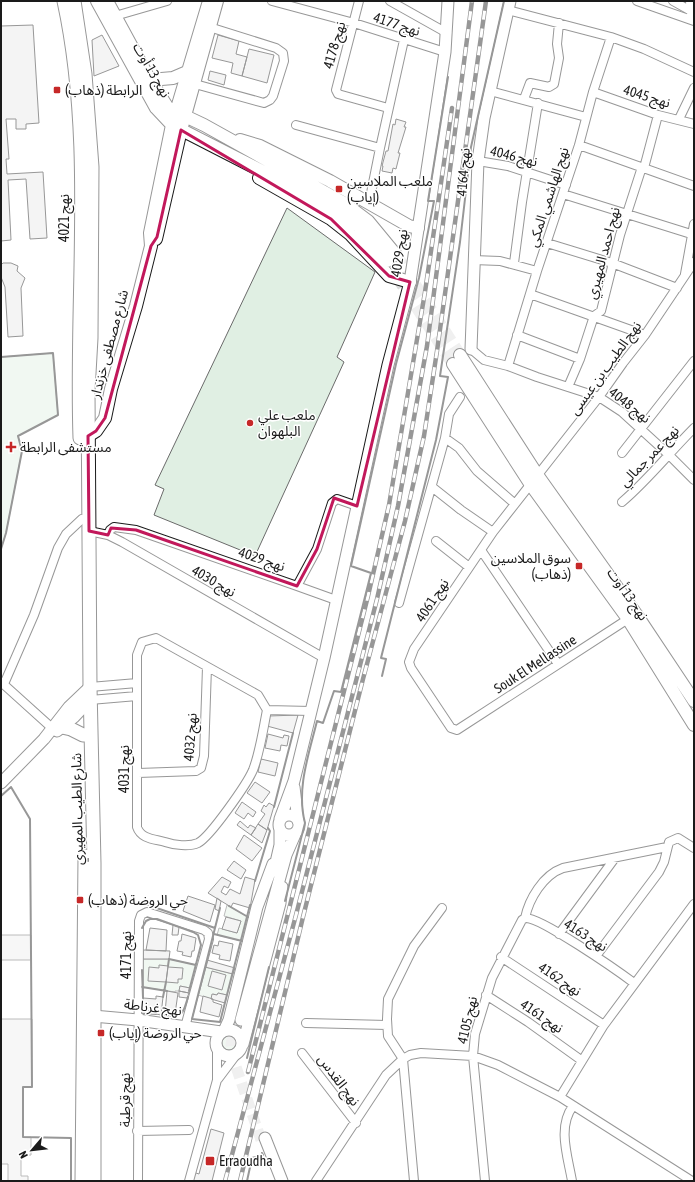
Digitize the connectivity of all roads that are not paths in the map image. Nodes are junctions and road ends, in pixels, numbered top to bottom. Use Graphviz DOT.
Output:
graph roads {
  1 [pos="64,1"];
  2 [pos="74,1"];
  3 [pos="97,1"];
  4 [pos="107,1"];
  5 [pos="167,1"];
  6 [pos="209,1"];
  7 [pos="217,1"];
  8 [pos="272,1"];
  9 [pos="359,1"];
  10 [pos="390,1"];
  11 [pos="448,1"];
  12 [pos="637,1"];
  13 [pos="673,1"];
  14 [pos="690,1"];
  15 [pos="290,4"];
  16 [pos="509,6"];
  17 [pos="115,16"];
  18 [pos="692,17"];
  19 [pos="354,23"];
  20 [pos="559,23"];
  21 [pos="206,26"];
  22 [pos="447,32"];
  23 [pos="611,37"];
  24 [pos="404,40"];
  25 [pos="446,52"];
  26 [pos="187,72"];
  27 [pos="694,72"];
  28 [pos="150,80"];
  29 [pos="194,84"];
  30 [pos="694,88"];
  31 [pos="490,91"];
  32 [pos="593,92"];
  33 [pos="524,99"];
  34 [pos="538,103"];
  35 [pos="388,108"];
  36 [pos="180,115"];
  37 [pos="658,115"];
  38 [pos="586,117"];
  39 [pos="679,119"];
  40 [pos="694,124"];
  41 [pos="296,125"];
  42 [pos="176,128"];
  43 [pos="219,134"];
  44 [pos="199,138"];
  45 [pos="579,145"];
  46 [pos="380,148"];
  47 [pos="478,161"];
  48 [pos="643,168"];
  49 [pos="526,171"];
  50 [pos="566,185"];
  51 [pos="694,186"];
  52 [pos="563,194"];
  53 [pos="369,203"];
  54 [pos="626,213"];
  55 [pos="694,224"];
  56 [pos="418,228"];
  57 [pos="691,234"];
  58 [pos="547,243"];
  59 [pos="473,260"];
  60 [pos="694,262"];
  61 [pos="514,263"];
  62 [pos="612,263"];
  63 [pos="537,271"];
  64 [pos="684,275"];
  65 [pos="410,282"];
  66 [pos="677,288"];
  67 [pos="530,294"];
  68 [pos="594,316"];
  69 [pos="517,335"];
  70 [pos="645,335"];
  71 [pos="471,349"];
  72 [pos="580,359"];
  73 [pos="456,360"];
  74 [pos="694,361"];
  75 [pos="508,366"];
  76 [pos="568,388"];
  77 [pos="460,397"];
  78 [pos="600,397"];
  79 [pos="694,428"];
  80 [pos="641,430"];
  81 [pos="84,437"];
  82 [pos="445,438"];
  83 [pos="622,453"];
  84 [pos="668,454"];
  85 [pos="534,480"];
  86 [pos="694,480"];
  87 [pos="432,487"];
  88 [pos="622,502"];
  89 [pos="515,504"];
  90 [pos="357,506"];
  91 [pos="82,519"];
  92 [pos="89,531"];
  93 [pos="493,532"];
  94 [pos="108,535"];
  95 [pos="436,541"];
  96 [pos="481,550"];
  97 [pos="469,567"];
  98 [pos="297,586"];
  99 [pos="336,600"];
  100 [pos="399,604"];
  101 [pos="628,619"];
  102 [pos="324,658"];
  103 [pos="558,664"];
  104 [pos="207,666"];
  105 [pos="2,683"];
  106 [pos="137,683"];
  107 [pos="137,696"];
  108 [pos="86,697"];
  109 [pos="694,701"];
  110 [pos="267,710"];
  111 [pos="311,711"];
  112 [pos="694,724"];
  113 [pos="57,728"];
  114 [pos="457,730"];
  115 [pos="84,735"];
  116 [pos="138,773"];
  117 [pos="294,780"];
  118 [pos="1,783"];
  119 [pos="280,824"];
  120 [pos="297,826"];
  121 [pos="280,845"];
  122 [pos="667,847"];
  123 [pos="694,848"];
  124 [pos="286,855"];
  125 [pos="615,858"];
  126 [pos="694,904"];
  127 [pos="442,908"];
  128 [pos="523,919"];
  129 [pos="559,934"];
  130 [pos="596,956"];
  131 [pos="501,957"];
  132 [pos="634,983"];
  133 [pos="486,996"];
  134 [pos="94,1016"];
  135 [pos="138,1020"];
  136 [pos="306,1022"];
  137 [pos="387,1025"];
  138 [pos="604,1025"];
  139 [pos="185,1027"];
  140 [pos="208,1030"];
  141 [pos="222,1032"];
  142 [pos="243,1044"];
  143 [pos="216,1046"];
  144 [pos="302,1053"];
  145 [pos="236,1055"];
  146 [pos="473,1056"];
  147 [pos="403,1059"];
  148 [pos="581,1060"];
  149 [pos="217,1080"];
  150 [pos="560,1097"];
  151 [pos="572,1106"];
  152 [pos="356,1122"];
  153 [pos="189,1130"];
  154 [pos="137,1131"];
  155 [pos="82,1181"];
  156 [pos="94,1181"];
  157 [pos="138,1181"];
  158 [pos="189,1181"];
  159 [pos="277,1181"];
  160 [pos="282,1181"];
  161 [pos="316,1181"];
  162 [pos="414,1181"];
  163 [pos="485,1181"];
  164 [pos="572,1181"];
  165 [pos="692,1181"];
  1 -- 81 [label="main road, نهج 4021"];
  2 -- 81 [label="main road, نهج 4021"];
  3 -- 42 [label="main road, نهج 13 أوت"];
  4 -- 17 [label="main road, نهج 13 أوت"];
  5 -- 17 [label="street"];
  6 -- 21 [label="main road"];
  7 -- 21 [label="main road"];
  8 -- 15 [label="street, نهج 4177"];
  9 -- 19 [label="street, نهج 4178"];
  10 -- 22 [label="street"];
  11 -- 22 [label="street, نهج 4029"];
  12 -- 18 [label="street"];
  13 -- 18 [label="street"];
  14 -- 18 [label="street"];
  15 -- 19 [label="street, نهج 4177"];
  16 -- 20 [label="street"];
  16 -- 31 [label="street, نهج 4164"];
  17 -- 28 [label="main road, نهج 13 أوت"];
  19 -- 24 [label="street, نهج 4177"];
  19 -- 35 [label="street, نهج 4178"];
  20 -- 23 [label="street"];
  20 -- 33 [label="street"];
  21 -- 26 [label="main road"];
  21 -- 29 [label="main road"];
  21 -- 29 [label="street"];
  22 -- 25 [label="street, نهج 4029"];
  23 -- 27 [label="street"];
  23 -- 32 [label="street, نهج الهاشمي المكي"];
  24 -- 25 [label="street, نهج 4177"];
  24 -- 35 [label="street"];
  25 -- 56 [label="street, نهج 4029"];
  26 -- 28 [label="main road"];
  26 -- 36 [label="main road"];
  28 -- 36 [label="main road, نهج 13 أوت"];
  29 -- 36 [label="main road"];
  30 -- 39 [label="street"];
  31 -- 33 [label="street"];
  31 -- 47 [label="street, نهج 4164"];
  32 -- 37 [label="street, نهج 4045"];
  32 -- 38 [label="street, نهج الهاشمي المكي"];
  33 -- 34 [label="street"];
  34 -- 38 [label="street"];
  34 -- 49 [label="street"];
  35 -- 46 [label="street"];
  36 -- 42 [label="main road, شارع مصطفى خزندار"];
  36 -- 43 [label="main road, نهج 13 أوت"];
  37 -- 39 [label="street, نهج 4045"];
  37 -- 48 [label="street, نهج احمد المهيري"];
  38 -- 45 [label="street, نهج الهاشمي المكي"];
  39 -- 40 [label="street, نهج 4045"];
  41 -- 46 [label="street"];
  42 -- 44 [label="main road, نهج 13 أوت"];
  42 -- 81 [label="main road, شارع مصطفى خزندار"];
  43 -- 44 [label="main road, نهج 13 أوت"];
  43 -- 53 [label="main road"];
  44 -- 65 [label="main road"];
  45 -- 48 [label="street"];
  45 -- 50 [label="street, نهج الهاشمي المكي"];
  46 -- 53 [label="street"];
  47 -- 49 [label="street, نهج 4046"];
  47 -- 59 [label="street, نهج 4164"];
  48 -- 51 [label="street"];
  48 -- 54 [label="street, نهج احمد المهيري"];
  49 -- 50 [label="street, نهج 4046"];
  49 -- 61 [label="street"];
  50 -- 52 [label="street, نهج الهاشمي المكي"];
  52 -- 54 [label="street"];
  52 -- 58 [label="street, نهج الهاشمي المكي"];
  53 -- 56 [label="main road"];
  54 -- 57 [label="street"];
  54 -- 62 [label="street, نهج احمد المهيري"];
  55 -- 57 [label="street"];
  56 -- 65 [label="street, نهج 4029"];
  57 -- 64 [label="street"];
  58 -- 62 [label="street"];
  58 -- 63 [label="street, نهج الهاشمي المكي"];
  59 -- 61 [label="street"];
  59 -- 71 [label="street, نهج 4164"];
  60 -- 64 [label="street, نهج الطيب بن عيسى"];
  61 -- 63 [label="street"];
  62 -- 66 [label="street"];
  62 -- 68 [label="street, نهج احمد المهيري"];
  63 -- 67 [label="street, نهج الهاشمي المكي"];
  64 -- 66 [label="street, نهج الطيب بن عيسى"];
  65 -- 90 [label="street, نهج 4029"];
  66 -- 70 [label="street, نهج الطيب بن عيسى"];
  67 -- 68 [label="street"];
  67 -- 69 [label="street, نهج الهاشمي المكي"];
  68 -- 70 [label="street"];
  68 -- 72 [label="street, نهج احمد المهيري"];
  69 -- 72 [label="street"];
  69 -- 75 [label="street, نهج الهاشمي المكي"];
  70 -- 78 [label="street, نهج الطيب بن عيسى"];
  71 -- 75 [label="street, نهج 4048"];
  72 -- 76 [label="street, نهج احمد المهيري"];
  73 -- 85 [label="main road"];
  74 -- 80 [label="street"];
  75 -- 76 [label="street, نهج 4048"];
  76 -- 78 [label="street, نهج 4048"];
  77 -- 82 [label="street"];
  78 -- 80 [label="street, نهج 4048"];
  78 -- 85 [label="street, نهج الطيب بن عيسى"];
  79 -- 84 [label="street, نهج عمر جمالي"];
  80 -- 83 [label="street"];
  80 -- 84 [label="street, نهج 4048"];
  81 -- 91 [label="main road, شارع الطيب المهيري"];
  81 -- 92 [label="main road, شارع الطيب المهيري"];
  82 -- 87 [label="street"];
  82 -- 89 [label="street"];
  84 -- 86 [label="street, نهج 4048"];
  84 -- 88 [label="street, نهج عمر جمالي"];
  85 -- 89 [label="street, نهج 4061"];
  85 -- 101 [label="main road, نهج 13 أوت"];
  85 -- 109 [label="main road, نهج 13 أوت"];
  87 -- 93 [label="street"];
  87 -- 100 [label="street"];
  89 -- 93 [label="street, نهج 4061"];
  90 -- 98 [label="street, نهج 4029"];
  90 -- 99 [label="street, نهج 4029"];
  91 -- 105 [label="street"];
  91 -- 108 [label="main road, شارع الطيب المهيري"];
  92 -- 94 [label="street, نهج 4030"];
  92 -- 108 [label="main road, شارع الطيب المهيري"];
  93 -- 96 [label="street, نهج 4061"];
  94 -- 98 [label="street, نهج 4029"];
  94 -- 102 [label="street, نهج 4030"];
  95 -- 97 [label="street"];
  96 -- 97 [label="street, نهج 4061"];
  96 -- 103 [label="street"];
  97 -- 114 [label="street, نهج 4061"];
  98 -- 99 [label="street"];
  99 -- 102 [label="street, نهج 4029"];
  101 -- 103 [label="street, Souk El Mellassine"];
  101 -- 112 [label="main road, نهج 13 أوت"];
  102 -- 111 [label="street, نهج 4029"];
  103 -- 114 [label="street, Souk El Mellassine"];
  104 -- 106 [label="street, نهج 4031"];
  104 -- 110 [label="street, نهج 4031"];
  104 -- 116 [label="street, نهج 4032"];
  105 -- 113 [label="street"];
  106 -- 107 [label="street, نهج 4031"];
  106 -- 108 [label="street"];
  107 -- 108 [label="street"];
  107 -- 116 [label="street, نهج 4031"];
  108 -- 113 [label="street"];
  108 -- 115 [label="main road, شارع الطيب المهيري"];
  108 -- 134 [label="main road, شارع الطيب المهيري"];
  110 -- 111 [label="street"];
  110 -- 116 [label="street, نهج 4031"];
  111 -- 117 [label="street, نهج 4029"];
  113 -- 115 [label="main road"];
  113 -- 118 [label="street"];
  115 -- 155 [label="main road, شارع الطيب المهيري"];
  117 -- 119 [label="street"];
  117 -- 120 [label="street"];
  119 -- 120 [label="street"];
  119 -- 120 [label="street"];
  119 -- 121 [label="street"];
  120 -- 124 [label="street"];
  121 -- 124 [label="street"];
  121 -- 141 [label="street"];
  122 -- 123 [label="street, نهج 4105"];
  122 -- 125 [label="street, نهج 4105"];
  122 -- 130 [label="street"];
  124 -- 142 [label="street"];
  125 -- 128 [label="street, نهج 4105"];
  125 -- 129 [label="street"];
  126 -- 132 [label="street"];
  127 -- 137 [label="street"];
  128 -- 129 [label="street, نهج 4163"];
  128 -- 131 [label="street, نهج 4105"];
  129 -- 130 [label="street, نهج 4163"];
  130 -- 132 [label="street, نهج 4163"];
  131 -- 133 [label="street, نهج 4105"];
  131 -- 138 [label="street, نهج 4162"];
  132 -- 138 [label="street"];
  133 -- 146 [label="street, نهج 4105"];
  133 -- 148 [label="street, نهج 4161"];
  134 -- 135 [label="street, نهج غرناطة"];
  134 -- 156 [label="main road, شارع الطيب المهيري"];
  135 -- 139 [label="street, نهج غرناطة"];
  135 -- 139 [label="street, نهج 4171"];
  135 -- 154 [label="street, نهج قرطبة"];
  136 -- 137 [label="street"];
  137 -- 147 [label="street"];
  138 -- 148 [label="street"];
  139 -- 140 [label="street, نهج غرناطة"];
  140 -- 141 [label="street, نهج غرناطة"];
  140 -- 143 [label="street"];
  141 -- 142 [label="street"];
  141 -- 143 [label="street"];
  142 -- 145 [label="street"];
  143 -- 145 [label="street"];
  143 -- 149 [label="street"];
  144 -- 152 [label="street, نهج القدس"];
  145 -- 149 [label="street"];
  146 -- 147 [label="street"];
  146 -- 150 [label="street"];
  146 -- 163 [label="street, نهج 4105"];
  147 -- 152 [label="street"];
  147 -- 162 [label="street"];
  148 -- 150 [label="street"];
  149 -- 158 [label="street"];
  150 -- 151 [label="street"];
  151 -- 164 [label="street"];
  151 -- 165 [label="street"];
  152 -- 161 [label="street"];
  153 -- 154 [label="street"];
  154 -- 157 [label="street, نهج قرطبة"];
  159 -- 160 [label="street"];
}
